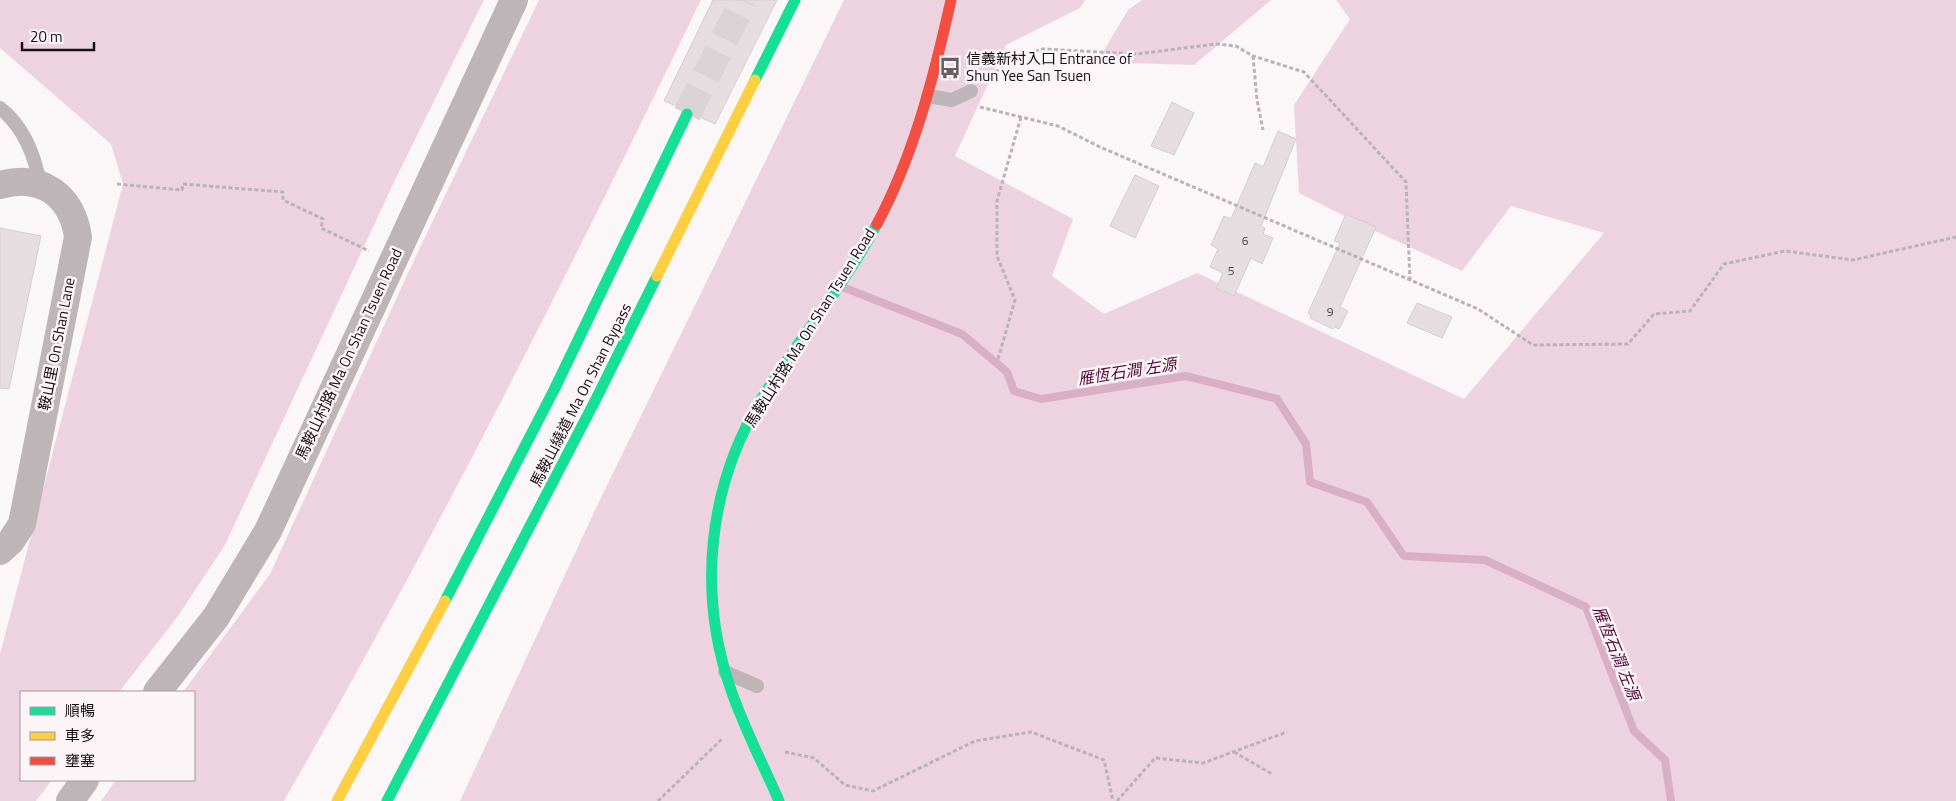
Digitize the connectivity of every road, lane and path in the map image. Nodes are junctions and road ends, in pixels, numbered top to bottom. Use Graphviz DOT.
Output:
graph roads {
  1 [pos="514,0"];
  2 [pos="795,0"];
  3 [pos="951,0"];
  4 [pos="1253,56"];
  5 [pos="970,91"];
  6 [pos="928,96"];
  7 [pos="952,100"];
  8 [pos="0,108"];
  9 [pos="687,114"];
  10 [pos="1021,117"];
  11 [pos="1263,130"];
  12 [pos="117,184"];
  13 [pos="0,185"];
  14 [pos="40,185"];
  15 [pos="1956,237"];
  16 [pos="374,253"];
  17 [pos="1410,281"];
  18 [pos="998,359"];
  19 [pos="0,551"];
  20 [pos="725,672"];
  21 [pos="756,686"];
  22 [pos="158,691"];
  23 [pos="746,726"];
  24 [pos="1287,732"];
  25 [pos="755,744"];
  26 [pos="1234,751"];
  27 [pos="1272,774"];
  28 [pos="85,781"];
  29 [pos="70,801"];
  30 [pos="337,801"];
  31 [pos="387,801"];
  32 [pos="658,801"];
  33 [pos="779,801"];
  34 [pos="1113,801"];
  35 [pos="1117,801"];
  1 -- 22 [label="street, 馬鞍山村路 Ma On Shan Tsuen Road"];
  2 -- 31 [label="main road, 馬鞍山繞道 Ma On Shan Bypass"];
  3 -- 6 [label="main road, 馬鞍山村路 Ma On Shan Tsuen Road"];
  4 -- 5 [label="path"];
  4 -- 11 [label="path"];
  4 -- 17 [label="path"];
  5 -- 7 [label="lane"];
  6 -- 7 [label="lane"];
  6 -- 20 [label="main road, 馬鞍山村路 Ma On Shan Tsuen Road"];
  7 -- 10 [label="path"];
  8 -- 14 [label="lane"];
  9 -- 30 [label="main road, 馬鞍山繞道 Ma On Shan Bypass"];
  10 -- 17 [label="path"];
  10 -- 18 [label="path"];
  12 -- 16 [label="path"];
  13 -- 14 [label="street, 鞍山里 On Shan Lane"];
  14 -- 19 [label="street, 鞍山里 On Shan Lane"];
  15 -- 17 [label="path"];
  20 -- 21 [label="lane"];
  20 -- 23 [label="main road, 馬鞍山村路 Ma On Shan Tsuen Road"];
  23 -- 25 [label="main road, 馬鞍山村路 Ma On Shan Tsuen Road"];
  23 -- 32 [label="path"];
  24 -- 26 [label="path"];
  25 -- 33 [label="main road, 馬鞍山村路 Ma On Shan Tsuen Road"];
  25 -- 34 [label="path"];
  26 -- 27 [label="path"];
  26 -- 35 [label="path"];
  28 -- 29 [label="street"];
}
